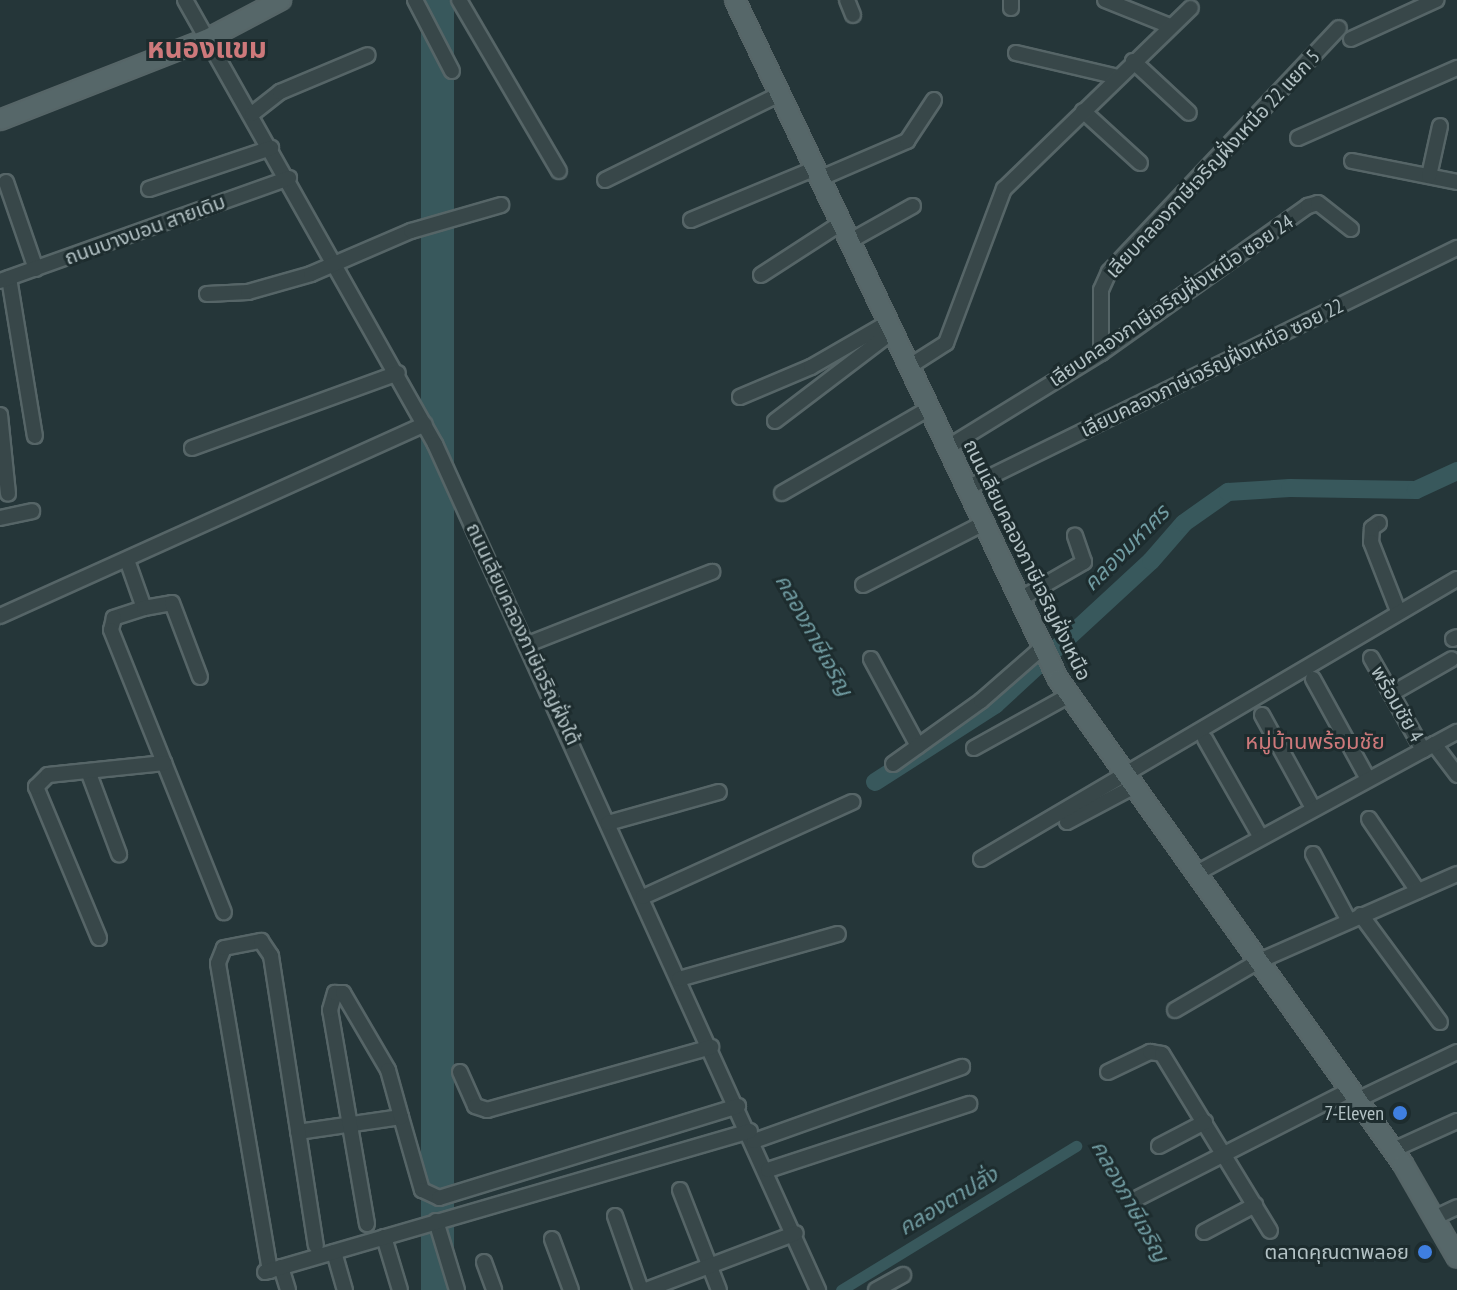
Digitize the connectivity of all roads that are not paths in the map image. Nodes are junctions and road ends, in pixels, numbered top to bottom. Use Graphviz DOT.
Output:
graph roads {
  1 [pos="185,0"];
  2 [pos="281,0"];
  3 [pos="415,0"];
  4 [pos="459,0"];
  5 [pos="735,0"];
  6 [pos="847,0"];
  7 [pos="1105,0"];
  8 [pos="1436,0"];
  9 [pos="1413,5"];
  10 [pos="1191,8"];
  11 [pos="853,15"];
  12 [pos="1170,26"];
  13 [pos="1339,28"];
  14 [pos="207,39"];
  15 [pos="1351,39"];
  16 [pos="1016,53"];
  17 [pos="368,55"];
  18 [pos="1133,61"];
  19 [pos="1457,68"];
  20 [pos="452,71"];
  21 [pos="1118,77"];
  22 [pos="780,94"];
  23 [pos="934,100"];
  24 [pos="1083,111"];
  25 [pos="1189,113"];
  26 [pos="252,114"];
  27 [pos="0,120"];
  28 [pos="1440,126"];
  29 [pos="1298,138"];
  30 [pos="271,148"];
  31 [pos="1352,161"];
  32 [pos="1140,163"];
  33 [pos="559,171"];
  34 [pos="818,173"];
  35 [pos="1429,176"];
  36 [pos="289,178"];
  37 [pos="605,180"];
  38 [pos="6,182"];
  39 [pos="1457,182"];
  40 [pos="149,189"];
  41 [pos="501,205"];
  42 [pos="913,206"];
  43 [pos="691,220"];
  44 [pos="841,223"];
  45 [pos="1351,229"];
  46 [pos="850,241"];
  47 [pos="1457,248"];
  48 [pos="339,265"];
  49 [pos="36,269"];
  50 [pos="761,275"];
  51 [pos="5,279"];
  52 [pos="207,294"];
  53 [pos="891,327"];
  54 [pos="1101,353"];
  55 [pos="910,366"];
  56 [pos="398,373"];
  57 [pos="740,397"];
  58 [pos="930,408"];
  59 [pos="0,415"];
  60 [pos="775,421"];
  61 [pos="425,424"];
  62 [pos="35,436"];
  63 [pos="948,447"];
  64 [pos="192,448"];
  65 [pos="967,488"];
  66 [pos="782,493"];
  67 [pos="8,494"];
  68 [pos="32,511"];
  69 [pos="0,518"];
  70 [pos="984,523"];
  71 [pos="1379,523"];
  72 [pos="1075,536"];
  73 [pos="127,560"];
  74 [pos="712,572"];
  75 [pos="1457,579"];
  76 [pos="863,585"];
  77 [pos="1020,599"];
  78 [pos="144,608"];
  79 [pos="1398,611"];
  80 [pos="0,616"];
  81 [pos="528,644"];
  82 [pos="1044,648"];
  83 [pos="1371,658"];
  84 [pos="871,659"];
  85 [pos="1452,659"];
  86 [pos="200,677"];
  87 [pos="1313,679"];
  88 [pos="1391,694"];
  89 [pos="1068,696"];
  90 [pos="1262,715"];
  91 [pos="1457,732"];
  92 [pos="1205,739"];
  93 [pos="918,746"];
  94 [pos="1429,747"];
  95 [pos="974,748"];
  96 [pos="164,763"];
  97 [pos="893,764"];
  98 [pos="88,771"];
  99 [pos="1457,775"];
  100 [pos="1368,779"];
  101 [pos="1129,782"];
  102 [pos="719,792"];
  103 [pos="852,802"];
  104 [pos="1313,808"];
  105 [pos="1369,819"];
  106 [pos="1067,822"];
  107 [pos="608,823"];
  108 [pos="1260,836"];
  109 [pos="119,854"];
  110 [pos="1313,854"];
  111 [pos="981,859"];
  112 [pos="1195,874"];
  113 [pos="1457,874"];
  114 [pos="1418,891"];
  115 [pos="643,897"];
  116 [pos="224,912"];
  117 [pos="1355,918"];
  118 [pos="838,934"];
  119 [pos="99,938"];
  120 [pos="1259,961"];
  121 [pos="679,979"];
  122 [pos="1175,1010"];
  123 [pos="1440,1022"];
  124 [pos="711,1047"];
  125 [pos="1457,1052"];
  126 [pos="962,1067"];
  127 [pos="460,1072"];
  128 [pos="1108,1072"];
  129 [pos="1354,1095"];
  130 [pos="969,1104"];
  131 [pos="738,1106"];
  132 [pos="401,1117"];
  133 [pos="1457,1121"];
  134 [pos="1205,1122"];
  135 [pos="351,1124"];
  136 [pos="298,1132"];
  137 [pos="752,1136"];
  138 [pos="1159,1146"];
  139 [pos="1393,1150"];
  140 [pos="1224,1153"];
  141 [pos="768,1170"];
  142 [pos="680,1190"];
  143 [pos="1138,1198"];
  144 [pos="1255,1205"];
  145 [pos="1457,1207"];
  146 [pos="615,1216"];
  147 [pos="1436,1217"];
  148 [pos="436,1221"];
  149 [pos="367,1224"];
  150 [pos="1270,1231"];
  151 [pos="1204,1232"];
  152 [pos="796,1233"];
  153 [pos="384,1237"];
  154 [pos="552,1239"];
  155 [pos="316,1246"];
  156 [pos="334,1252"];
  157 [pos="1457,1258"];
  158 [pos="484,1262"];
  159 [pos="711,1265"];
  160 [pos="272,1270"];
  161 [pos="903,1275"];
  162 [pos="288,1290"];
  163 [pos="345,1290"];
  164 [pos="400,1290"];
  165 [pos="457,1290"];
  166 [pos="494,1290"];
  167 [pos="571,1290"];
  168 [pos="643,1290"];
  169 [pos="719,1290"];
  170 [pos="818,1290"];
  171 [pos="876,1290"];
  1 -- 14 [label="street, ถนนเลียบคลองภาษีเจริญฝั่งใต้"];
  2 -- 14 [label="main road"];
  3 -- 20 [label="street"];
  4 -- 33 [label="street"];
  5 -- 22 [label="main road, ถนนเลียบคลองภาษีเจริญฝั่งเหนือ"];
  6 -- 11 [label="street"];
  7 -- 12 [label="street"];
  8 -- 9 [label="street"];
  9 -- 15 [label="street"];
  10 -- 12 [label="street"];
  12 -- 18 [label="street"];
  13 -- 54 [label="street, เลียบคลองภาษีเจริญฝั่งเหนือ 22 แยก 5"];
  14 -- 26 [label="street, ถนนเลียบคลองภาษีเจริญฝั่งใต้"];
  14 -- 27 [label="main road"];
  16 -- 21 [label="street"];
  17 -- 26 [label="street"];
  18 -- 21 [label="street"];
  18 -- 25 [label="street"];
  19 -- 29 [label="street"];
  21 -- 24 [label="street"];
  22 -- 34 [label="main road, ถนนเลียบคลองภาษีเจริญฝั่งเหนือ"];
  22 -- 37 [label="street"];
  23 -- 34 [label="street"];
  24 -- 32 [label="street"];
  24 -- 55 [label="street"];
  26 -- 30 [label="street, ถนนเลียบคลองภาษีเจริญฝั่งใต้"];
  28 -- 35 [label="street"];
  30 -- 36 [label="street, ถนนเลียบคลองภาษีเจริญฝั่งใต้"];
  30 -- 40 [label="street"];
  31 -- 35 [label="street"];
  34 -- 43 [label="street"];
  34 -- 44 [label="main road, ถนนเลียบคลองภาษีเจริญฝั่งเหนือ"];
  35 -- 39 [label="street"];
  36 -- 48 [label="street, ถนนเลียบคลองภาษีเจริญฝั่งใต้"];
  36 -- 49 [label="street, ถนนบางบอน สายเดิม"];
  38 -- 49 [label="street"];
  41 -- 48 [label="street"];
  42 -- 46 [label="street"];
  44 -- 46 [label="main road, ถนนเลียบคลองภาษีเจริญฝั่งเหนือ"];
  44 -- 50 [label="street"];
  45 -- 54 [label="street, เลียบคลองภาษีเจริญฝั่งเหนือ ซอย 24"];
  46 -- 53 [label="main road, ถนนเลียบคลองภาษีเจริญฝั่งเหนือ"];
  47 -- 65 [label="street, เลียบคลองภาษีเจริญฝั่งเหนือ ซอย 22"];
  48 -- 52 [label="street"];
  48 -- 56 [label="street, ถนนเลียบคลองภาษีเจริญฝั่งใต้"];
  49 -- 51 [label="street, ถนนบางบอน สายเดิม"];
  51 -- 62 [label="street"];
  53 -- 55 [label="main road, ถนนเลียบคลองภาษีเจริญฝั่งเหนือ"];
  53 -- 57 [label="street"];
  53 -- 60 [label="street"];
  54 -- 63 [label="street, เลียบคลองภาษีเจริญฝั่งเหนือ ซอย 24"];
  55 -- 58 [label="main road, ถนนเลียบคลองภาษีเจริญฝั่งเหนือ"];
  56 -- 61 [label="street, ถนนเลียบคลองภาษีเจริญฝั่งใต้"];
  56 -- 64 [label="street"];
  58 -- 63 [label="main road, ถนนเลียบคลองภาษีเจริญฝั่งเหนือ"];
  58 -- 66 [label="street"];
  59 -- 67 [label="street"];
  61 -- 73 [label="street"];
  61 -- 81 [label="street, ถนนเลียบคลองภาษีเจริญฝั่งใต้"];
  63 -- 65 [label="main road, ถนนเลียบคลองภาษีเจริญฝั่งเหนือ"];
  65 -- 70 [label="main road, ถนนเลียบคลองภาษีเจริญฝั่งเหนือ"];
  68 -- 69 [label="street"];
  70 -- 76 [label="street"];
  70 -- 77 [label="main road, ถนนเลียบคลองภาษีเจริญฝั่งเหนือ"];
  71 -- 79 [label="street"];
  72 -- 77 [label="street"];
  73 -- 78 [label="street"];
  73 -- 80 [label="street"];
  74 -- 81 [label="street"];
  75 -- 79 [label="street"];
  77 -- 82 [label="main road, ถนนเลียบคลองภาษีเจริญฝั่งเหนือ"];
  78 -- 86 [label="street"];
  78 -- 96 [label="street"];
  79 -- 101 [label="street"];
  81 -- 107 [label="street, ถนนเลียบคลองภาษีเจริญฝั่งใต้"];
  82 -- 89 [label="main road, ถนนเลียบคลองภาษีเจริญฝั่งเหนือ"];
  82 -- 93 [label="street"];
  83 -- 88 [label="street, พร้อมชัย 4"];
  84 -- 93 [label="street"];
  85 -- 88 [label="street"];
  87 -- 100 [label="street"];
  88 -- 94 [label="street, พร้อมชัย 4"];
  89 -- 95 [label="street"];
  89 -- 101 [label="main road, ถนนเลียบคลองภาษีเจริญฝั่งเหนือ"];
  90 -- 104 [label="street"];
  91 -- 94 [label="street"];
  92 -- 108 [label="street"];
  93 -- 97 [label="street"];
  94 -- 99 [label="street, พร้อมชัย 4"];
  94 -- 100 [label="street"];
  96 -- 98 [label="street"];
  96 -- 116 [label="street"];
  98 -- 109 [label="street"];
  98 -- 119 [label="street"];
  100 -- 104 [label="street"];
  101 -- 106 [label="street"];
  101 -- 111 [label="street"];
  101 -- 112 [label="main road, ถนนเลียบคลองภาษีเจริญฝั่งเหนือ"];
  102 -- 107 [label="street"];
  103 -- 115 [label="street"];
  104 -- 108 [label="street"];
  105 -- 114 [label="street"];
  107 -- 115 [label="street, ถนนเลียบคลองภาษีเจริญฝั่งใต้"];
  108 -- 112 [label="street"];
  110 -- 117 [label="street"];
  112 -- 120 [label="main road, ถนนเลียบคลองภาษีเจริญฝั่งเหนือ"];
  113 -- 114 [label="street"];
  114 -- 117 [label="street"];
  115 -- 121 [label="street, ถนนเลียบคลองภาษีเจริญฝั่งใต้"];
  117 -- 120 [label="street"];
  117 -- 123 [label="street"];
  118 -- 121 [label="street"];
  120 -- 122 [label="street"];
  120 -- 129 [label="main road, ถนนเลียบคลองภาษีเจริญฝั่งเหนือ"];
  121 -- 124 [label="street, ถนนเลียบคลองภาษีเจริญฝั่งใต้"];
  124 -- 127 [label="street"];
  124 -- 131 [label="street, ถนนเลียบคลองภาษีเจริญฝั่งใต้"];
  125 -- 129 [label="street"];
  126 -- 137 [label="street"];
  128 -- 134 [label="street"];
  129 -- 139 [label="main road, ถนนเลียบคลองภาษีเจริญฝั่งเหนือ"];
  129 -- 140 [label="street"];
  130 -- 141 [label="street"];
  131 -- 132 [label="street"];
  131 -- 137 [label="street, ถนนเลียบคลองภาษีเจริญฝั่งใต้"];
  132 -- 135 [label="street"];
  132 -- 135 [label="street"];
  133 -- 139 [label="street"];
  134 -- 138 [label="street"];
  134 -- 140 [label="street"];
  135 -- 136 [label="street"];
  135 -- 149 [label="street"];
  136 -- 155 [label="street"];
  136 -- 160 [label="street"];
  137 -- 141 [label="street, ถนนเลียบคลองภาษีเจริญฝั่งใต้"];
  137 -- 148 [label="street"];
  139 -- 147 [label="main road, ถนนเลียบคลองภาษีเจริญฝั่งเหนือ"];
  140 -- 143 [label="street"];
  140 -- 144 [label="street"];
  141 -- 152 [label="street, ถนนเลียบคลองภาษีเจริญฝั่งใต้"];
  142 -- 159 [label="street"];
  144 -- 150 [label="street"];
  144 -- 151 [label="street"];
  145 -- 147 [label="street"];
  146 -- 168 [label="street"];
  147 -- 157 [label="main road, ถนนเลียบคลองภาษีเจริญฝั่งเหนือ"];
  148 -- 153 [label="street"];
  148 -- 165 [label="street"];
  152 -- 159 [label="street"];
  152 -- 170 [label="street, ถนนเลียบคลองภาษีเจริญฝั่งใต้"];
  153 -- 156 [label="street"];
  153 -- 164 [label="street"];
  154 -- 167 [label="street"];
  156 -- 160 [label="street"];
  156 -- 163 [label="street"];
  158 -- 166 [label="street"];
  159 -- 168 [label="street"];
  159 -- 169 [label="street"];
  160 -- 162 [label="street"];
  161 -- 171 [label="street"];
}
